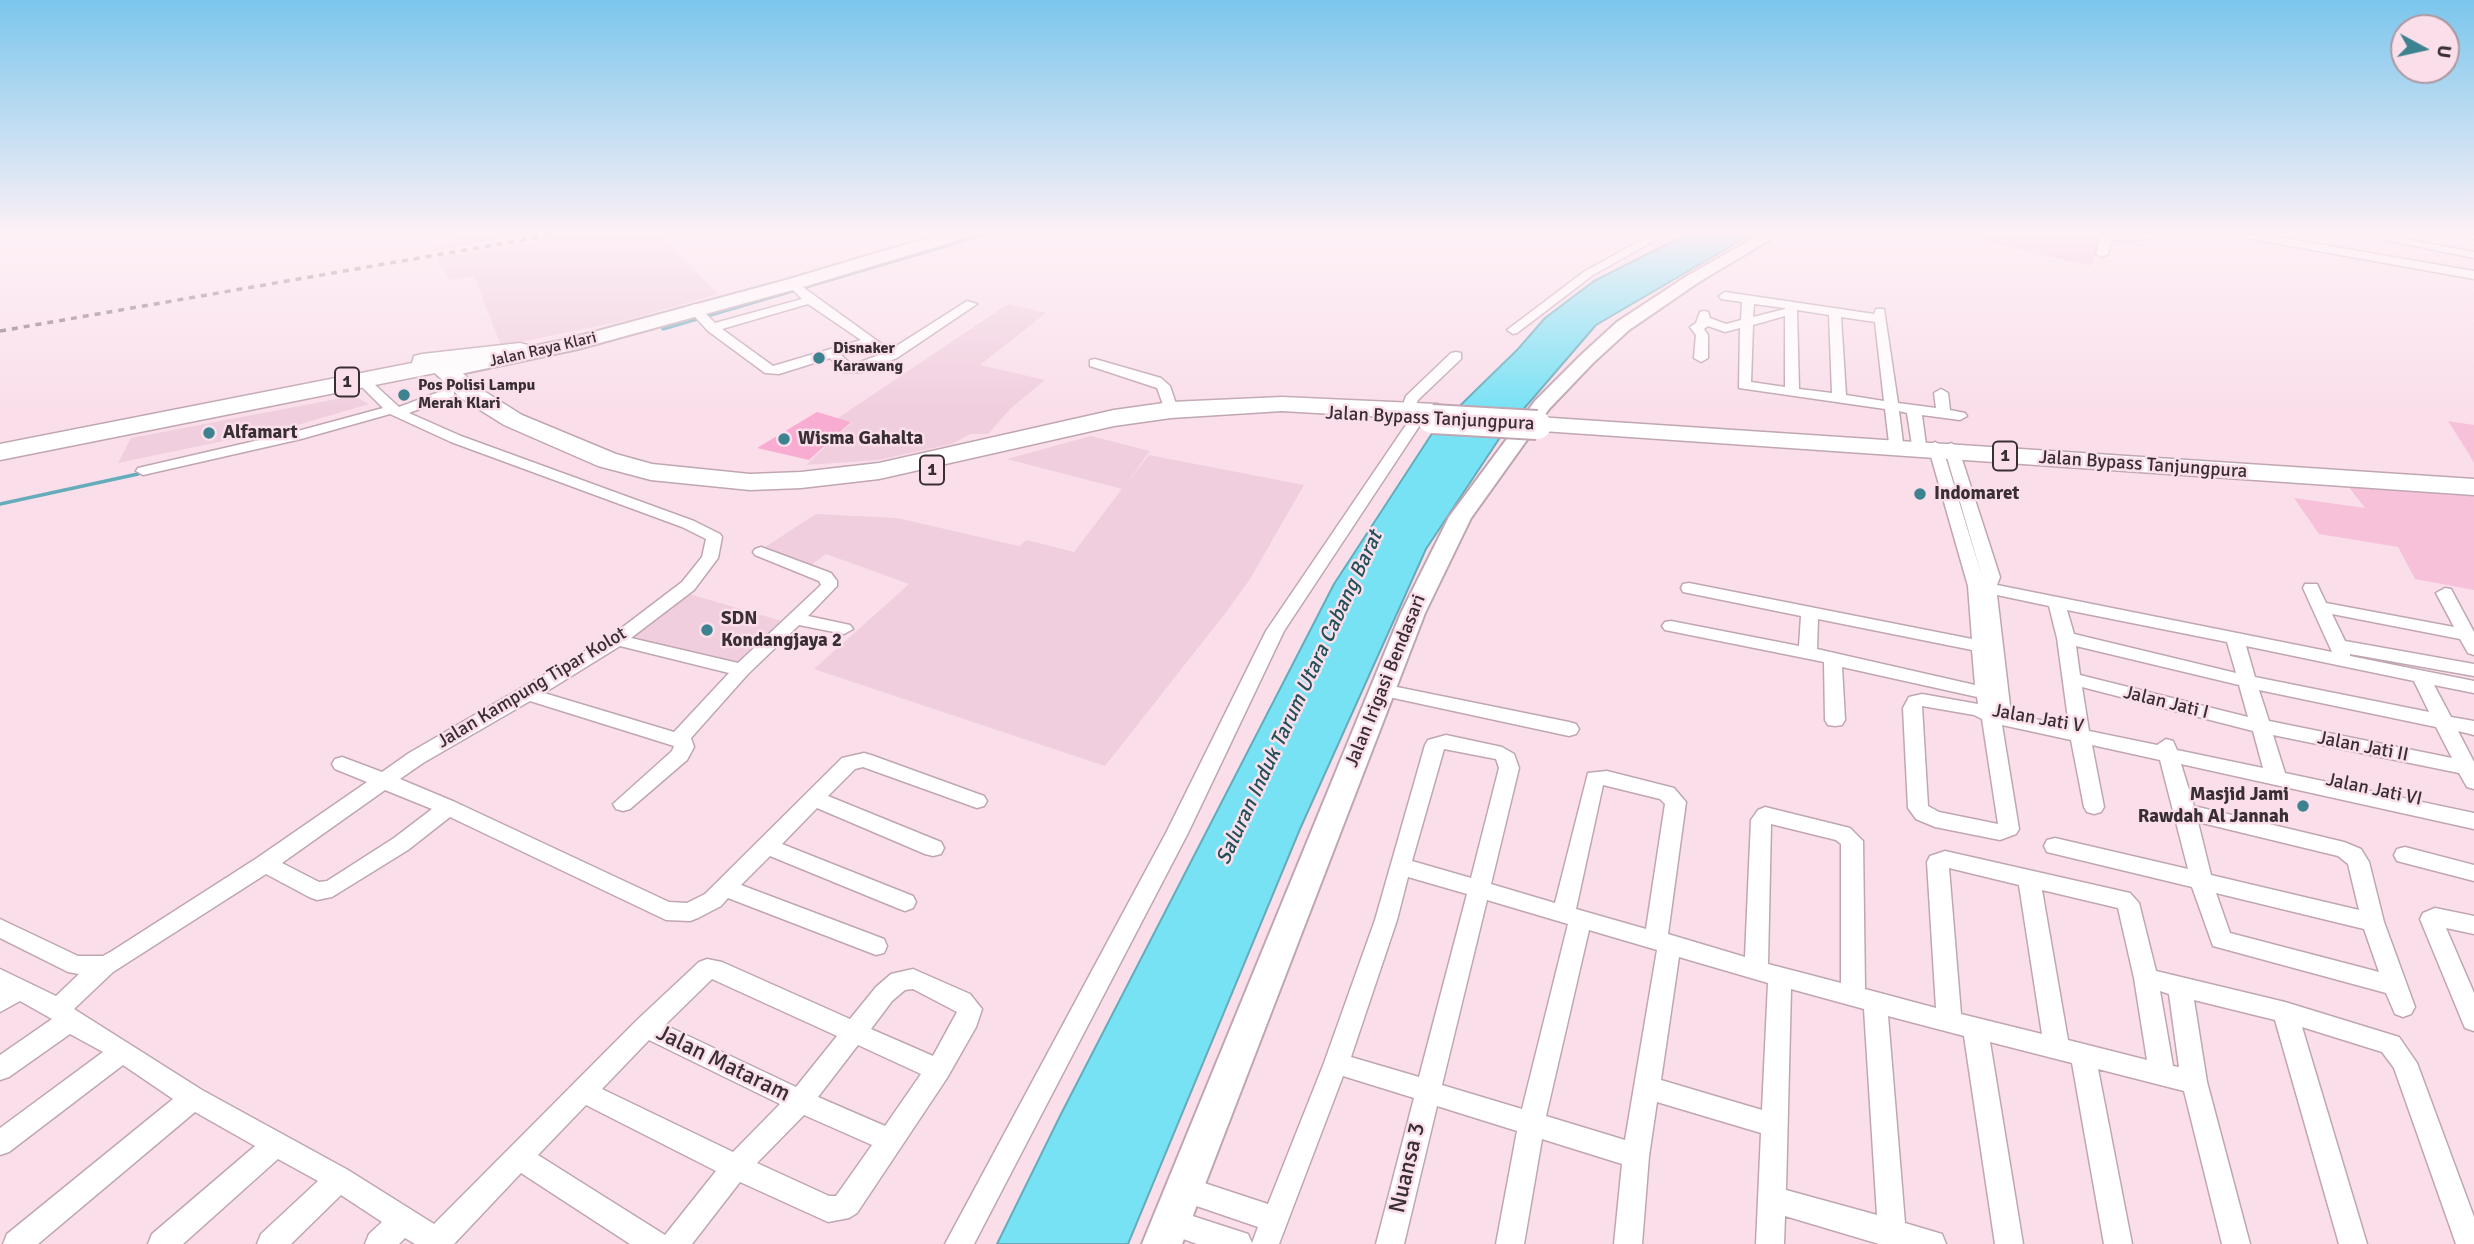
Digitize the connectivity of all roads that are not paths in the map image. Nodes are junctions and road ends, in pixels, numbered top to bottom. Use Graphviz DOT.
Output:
graph roads {
  1 [pos="767,293"];
  2 [pos="779,293"];
  3 [pos="802,293"];
  4 [pos="1562,293"];
  5 [pos="1672,293"];
  6 [pos="1725,296"];
  7 [pos="810,300"];
  8 [pos="1748,300"];
  9 [pos="971,304"];
  10 [pos="1791,309"];
  11 [pos="1835,313"];
  12 [pos="700,316"];
  13 [pos="1746,323"];
  14 [pos="1513,330"];
  15 [pos="872,341"];
  16 [pos="527,352"];
  17 [pos="833,354"];
  18 [pos="891,355"];
  19 [pos="1456,356"];
  20 [pos="1701,358"];
  21 [pos="1094,363"];
  22 [pos="443,377"];
  23 [pos="375,385"];
  24 [pos="1791,392"];
  25 [pos="1941,393"];
  26 [pos="270,397"];
  27 [pos="1839,399"];
  28 [pos="1891,406"];
  29 [pos="1171,410"];
  30 [pos="1913,410"];
  31 [pos="394,412"];
  32 [pos="1944,414"];
  33 [pos="1424,415"];
  34 [pos="1960,416"];
  35 [pos="1539,422"];
  36 [pos="1932,448"];
  37 [pos="0,452"];
  38 [pos="0,459"];
  39 [pos="144,471"];
  40 [pos="2474,481"];
  41 [pos="2474,487"];
  42 [pos="761,552"];
  43 [pos="1982,587"];
  44 [pos="1689,588"];
  45 [pos="2311,588"];
  46 [pos="2445,593"];
  47 [pos="2057,603"];
  48 [pos="2321,607"];
  49 [pos="1810,611"];
  50 [pos="795,619"];
  51 [pos="1671,626"];
  52 [pos="844,629"];
  53 [pos="2066,638"];
  54 [pos="617,640"];
  55 [pos="2235,640"];
  56 [pos="2470,642"];
  57 [pos="1988,648"];
  58 [pos="1808,653"];
  59 [pos="2342,654"];
  60 [pos="1833,659"];
  61 [pos="742,670"];
  62 [pos="2474,670"];
  63 [pos="2421,677"];
  64 [pos="2073,679"];
  65 [pos="2246,681"];
  66 [pos="2474,687"];
  67 [pos="1382,690"];
  68 [pos="528,694"];
  69 [pos="1990,708"];
  70 [pos="1835,720"];
  71 [pos="2444,723"];
  72 [pos="2260,726"];
  73 [pos="2474,728"];
  74 [pos="1569,729"];
  75 [pos="2079,730"];
  76 [pos="679,739"];
  77 [pos="2167,750"];
  78 [pos="342,764"];
  79 [pos="2471,773"];
  80 [pos="2275,774"];
  81 [pos="384,781"];
  82 [pos="814,798"];
  83 [pos="977,801"];
  84 [pos="623,804"];
  85 [pos="448,807"];
  86 [pos="2094,807"];
  87 [pos="2185,811"];
  88 [pos="2472,817"];
  89 [pos="2055,846"];
  90 [pos="768,847"];
  91 [pos="933,848"];
  92 [pos="2405,855"];
  93 [pos="265,864"];
  94 [pos="1400,866"];
  95 [pos="2474,873"];
  96 [pos="2029,879"];
  97 [pos="2201,880"];
  98 [pos="725,888"];
  99 [pos="1479,889"];
  100 [pos="905,902"];
  101 [pos="1572,914"];
  102 [pos="2373,922"];
  103 [pos="2474,925"];
  104 [pos="0,928"];
  105 [pos="1663,941"];
  106 [pos="876,946"];
  107 [pos="105,965"];
  108 [pos="1768,973"];
  109 [pos="2146,978"];
  110 [pos="2180,987"];
  111 [pos="6,990"];
  112 [pos="1864,998"];
  113 [pos="2285,1012"];
  114 [pos="63,1015"];
  115 [pos="2474,1021"];
  116 [pos="1949,1022"];
  117 [pos="646,1027"];
  118 [pos="1975,1028"];
  119 [pos="856,1031"];
  120 [pos="2057,1050"];
  121 [pos="123,1051"];
  122 [pos="2083,1056"];
  123 [pos="1336,1063"];
  124 [pos="0,1069"];
  125 [pos="938,1070"];
  126 [pos="2162,1073"];
  127 [pos="2194,1083"];
  128 [pos="1648,1088"];
  129 [pos="584,1092"];
  130 [pos="1426,1092"];
  131 [pos="193,1098"];
  132 [pos="800,1101"];
  133 [pos="1531,1124"];
  134 [pos="1772,1125"];
  135 [pos="888,1140"];
  136 [pos="0,1143"];
  137 [pos="277,1143"];
  138 [pos="1636,1156"];
  139 [pos="519,1157"];
  140 [pos="736,1167"];
  141 [pos="339,1179"];
  142 [pos="1183,1189"];
  143 [pos="1771,1199"];
  144 [pos="404,1220"];
  145 [pos="1270,1232"];
  146 [pos="1166,1233"];
  147 [pos="1893,1238"];
  148 [pos="438,1243"];
  149 [pos="17,1244"];
  150 [pos="162,1244"];
  151 [pos="271,1244"];
  152 [pos="379,1244"];
  153 [pos="655,1244"];
  154 [pos="675,1244"];
  155 [pos="959,1244"];
  156 [pos="1238,1244"];
  157 [pos="1390,1244"];
  158 [pos="1510,1244"];
  159 [pos="1628,1244"];
  160 [pos="1770,1244"];
  161 [pos="1932,1244"];
  162 [pos="2008,1244"];
  163 [pos="2118,1244"];
  164 [pos="2236,1244"];
  165 [pos="2353,1244"];
  166 [pos="2470,1244"];
  1 -- 12 [label="main road, Jalan Raya Klari / 1"];
  2 -- 12 [label="main road, Jalan Raya Klari / 1"];
  3 -- 7 [label="street"];
  4 -- 14 [label="street"];
  5 -- 67 [label="street, Jalan Irigasi Bendasari"];
  6 -- 8 [label="street"];
  7 -- 12 [label="street"];
  7 -- 15 [label="street"];
  8 -- 10 [label="street"];
  8 -- 13 [label="street"];
  9 -- 18 [label="street"];
  10 -- 11 [label="street"];
  10 -- 13 [label="street"];
  10 -- 24 [label="street"];
  11 -- 27 [label="street"];
  11 -- 28 [label="street"];
  12 -- 16 [label="main road, Jalan Raya Klari / 1"];
  12 -- 17 [label="street"];
  13 -- 20 [label="street"];
  13 -- 24 [label="street"];
  15 -- 17 [label="street"];
  15 -- 18 [label="street"];
  16 -- 22 [label="main road, Jalan Raya Klari / 1"];
  16 -- 22 [label="highway"];
  16 -- 26 [label="highway"];
  17 -- 18 [label="street"];
  19 -- 33 [label="street"];
  21 -- 29 [label="street"];
  22 -- 23 [label="highway"];
  22 -- 26 [label="highway, Jalan Raya Klari / 1"];
  22 -- 29 [label="highway, Jalan Bypass Tanjungpura / 1"];
  22 -- 31 [label="street"];
  22 -- 33 [label="highway, Jalan Bypass Tanjungpura / 1"];
  23 -- 31 [label="street, Jalan Kampung Tipar Kolot"];
  23 -- 38 [label="highway, 1"];
  24 -- 27 [label="street"];
  25 -- 32 [label="street"];
  26 -- 37 [label="highway, Jalan Raya Klari / 1"];
  27 -- 28 [label="street"];
  28 -- 30 [label="street"];
  28 -- 36 [label="street"];
  29 -- 33 [label="highway, Jalan Bypass Tanjungpura / 1"];
  30 -- 32 [label="street"];
  30 -- 36 [label="street"];
  31 -- 39 [label="street"];
  31 -- 54 [label="street, Jalan Kampung Tipar Kolot"];
  32 -- 34 [label="street"];
  33 -- 35 [label="highway, Jalan Bypass Tanjungpura / 1, bridge"];
  33 -- 155 [label="street"];
  35 -- 36 [label="highway, Jalan Bypass Tanjungpura / 1"];
  35 -- 36 [label="highway, Jalan Bypass Tanjungpura / 1"];
  36 -- 40 [label="highway, Jalan Bypass Tanjungpura / 1"];
  36 -- 41 [label="highway, Jalan Bypass Tanjungpura / 1"];
  36 -- 43 [label="street"];
  42 -- 50 [label="street"];
  43 -- 47 [label="street"];
  43 -- 57 [label="street"];
  44 -- 49 [label="street"];
  45 -- 48 [label="street"];
  46 -- 56 [label="street"];
  47 -- 53 [label="street"];
  47 -- 55 [label="street"];
  48 -- 56 [label="street"];
  48 -- 59 [label="street"];
  49 -- 57 [label="street"];
  49 -- 58 [label="street"];
  50 -- 52 [label="street"];
  50 -- 61 [label="street"];
  51 -- 58 [label="street"];
  53 -- 64 [label="street"];
  53 -- 65 [label="street"];
  54 -- 61 [label="street"];
  54 -- 68 [label="street, Jalan Kampung Tipar Kolot"];
  55 -- 59 [label="street"];
  55 -- 65 [label="street"];
  57 -- 69 [label="street"];
  58 -- 60 [label="street"];
  59 -- 62 [label="street"];
  59 -- 63 [label="street"];
  60 -- 69 [label="street"];
  60 -- 70 [label="street"];
  61 -- 76 [label="street"];
  63 -- 66 [label="street"];
  63 -- 71 [label="street"];
  64 -- 72 [label="street, Jalan Jati I"];
  64 -- 75 [label="street"];
  65 -- 71 [label="street"];
  65 -- 72 [label="street"];
  67 -- 74 [label="street"];
  67 -- 142 [label="street, Jalan Irigasi Bendasari"];
  68 -- 76 [label="street"];
  68 -- 81 [label="street, Jalan Kampung Tipar Kolot"];
  69 -- 69 [label="street"];
  69 -- 75 [label="street, Jalan Jati V"];
  71 -- 73 [label="street"];
  71 -- 79 [label="street"];
  72 -- 79 [label="street, Jalan Jati II"];
  72 -- 80 [label="street"];
  75 -- 77 [label="street, Jalan Jati V"];
  75 -- 86 [label="street"];
  76 -- 84 [label="street"];
  77 -- 80 [label="street, Jalan Jati V"];
  77 -- 87 [label="street"];
  78 -- 81 [label="street"];
  80 -- 88 [label="street, Jalan Jati VI"];
  81 -- 85 [label="street"];
  81 -- 93 [label="street, Jalan Kampung Tipar Kolot"];
  82 -- 83 [label="street"];
  82 -- 90 [label="street"];
  82 -- 91 [label="street"];
  85 -- 93 [label="street"];
  85 -- 98 [label="street"];
  87 -- 97 [label="street"];
  87 -- 102 [label="street"];
  89 -- 97 [label="street"];
  90 -- 98 [label="street"];
  90 -- 100 [label="street"];
  92 -- 95 [label="street"];
  93 -- 107 [label="street, Jalan Kampung Tipar Kolot"];
  94 -- 99 [label="street"];
  94 -- 99 [label="street, Nuansa 3"];
  94 -- 123 [label="street"];
  96 -- 109 [label="street"];
  96 -- 116 [label="street"];
  96 -- 120 [label="street"];
  97 -- 102 [label="street"];
  97 -- 102 [label="street"];
  98 -- 106 [label="street"];
  99 -- 101 [label="street"];
  99 -- 130 [label="street, Nuansa 3"];
  101 -- 105 [label="street"];
  101 -- 105 [label="street"];
  101 -- 133 [label="street"];
  103 -- 115 [label="street"];
  104 -- 107 [label="street"];
  105 -- 108 [label="street"];
  105 -- 128 [label="street"];
  107 -- 114 [label="street, Jalan Kampung Tipar Kolot"];
  108 -- 112 [label="street"];
  108 -- 112 [label="street"];
  108 -- 134 [label="street"];
  109 -- 110 [label="street"];
  109 -- 126 [label="street"];
  110 -- 113 [label="street"];
  110 -- 127 [label="street"];
  111 -- 114 [label="street"];
  112 -- 116 [label="street"];
  112 -- 147 [label="street"];
  113 -- 165 [label="street"];
  113 -- 166 [label="street"];
  114 -- 121 [label="street"];
  114 -- 124 [label="street, Jalan Kampung Tipar Kolot"];
  116 -- 118 [label="street"];
  117 -- 119 [label="street"];
  117 -- 129 [label="street"];
  117 -- 132 [label="street, Jalan Mataram"];
  118 -- 120 [label="street"];
  118 -- 162 [label="street"];
  119 -- 125 [label="street"];
  119 -- 125 [label="street"];
  119 -- 132 [label="street"];
  120 -- 122 [label="street"];
  121 -- 131 [label="street"];
  121 -- 136 [label="street"];
  122 -- 126 [label="street"];
  122 -- 163 [label="street"];
  123 -- 130 [label="street"];
  123 -- 145 [label="street"];
  125 -- 135 [label="street"];
  126 -- 127 [label="street"];
  127 -- 164 [label="street"];
  128 -- 134 [label="street"];
  128 -- 138 [label="street"];
  129 -- 139 [label="street"];
  129 -- 140 [label="street"];
  130 -- 133 [label="street"];
  130 -- 157 [label="street, Nuansa 3"];
  131 -- 137 [label="street"];
  131 -- 149 [label="street"];
  132 -- 135 [label="street, Jalan Mataram"];
  132 -- 140 [label="street"];
  133 -- 138 [label="street"];
  133 -- 158 [label="street"];
  134 -- 143 [label="street"];
  135 -- 140 [label="street"];
  137 -- 141 [label="street"];
  137 -- 150 [label="street"];
  138 -- 159 [label="street"];
  139 -- 148 [label="street"];
  139 -- 153 [label="street"];
  140 -- 154 [label="street"];
  141 -- 144 [label="street"];
  141 -- 151 [label="street"];
  142 -- 145 [label="street"];
  142 -- 146 [label="street, Jalan Irigasi Bendasari"];
  143 -- 147 [label="street"];
  143 -- 160 [label="street"];
  144 -- 148 [label="street"];
  144 -- 152 [label="street"];
  146 -- 156 [label="street"];
  147 -- 161 [label="street"];
}
